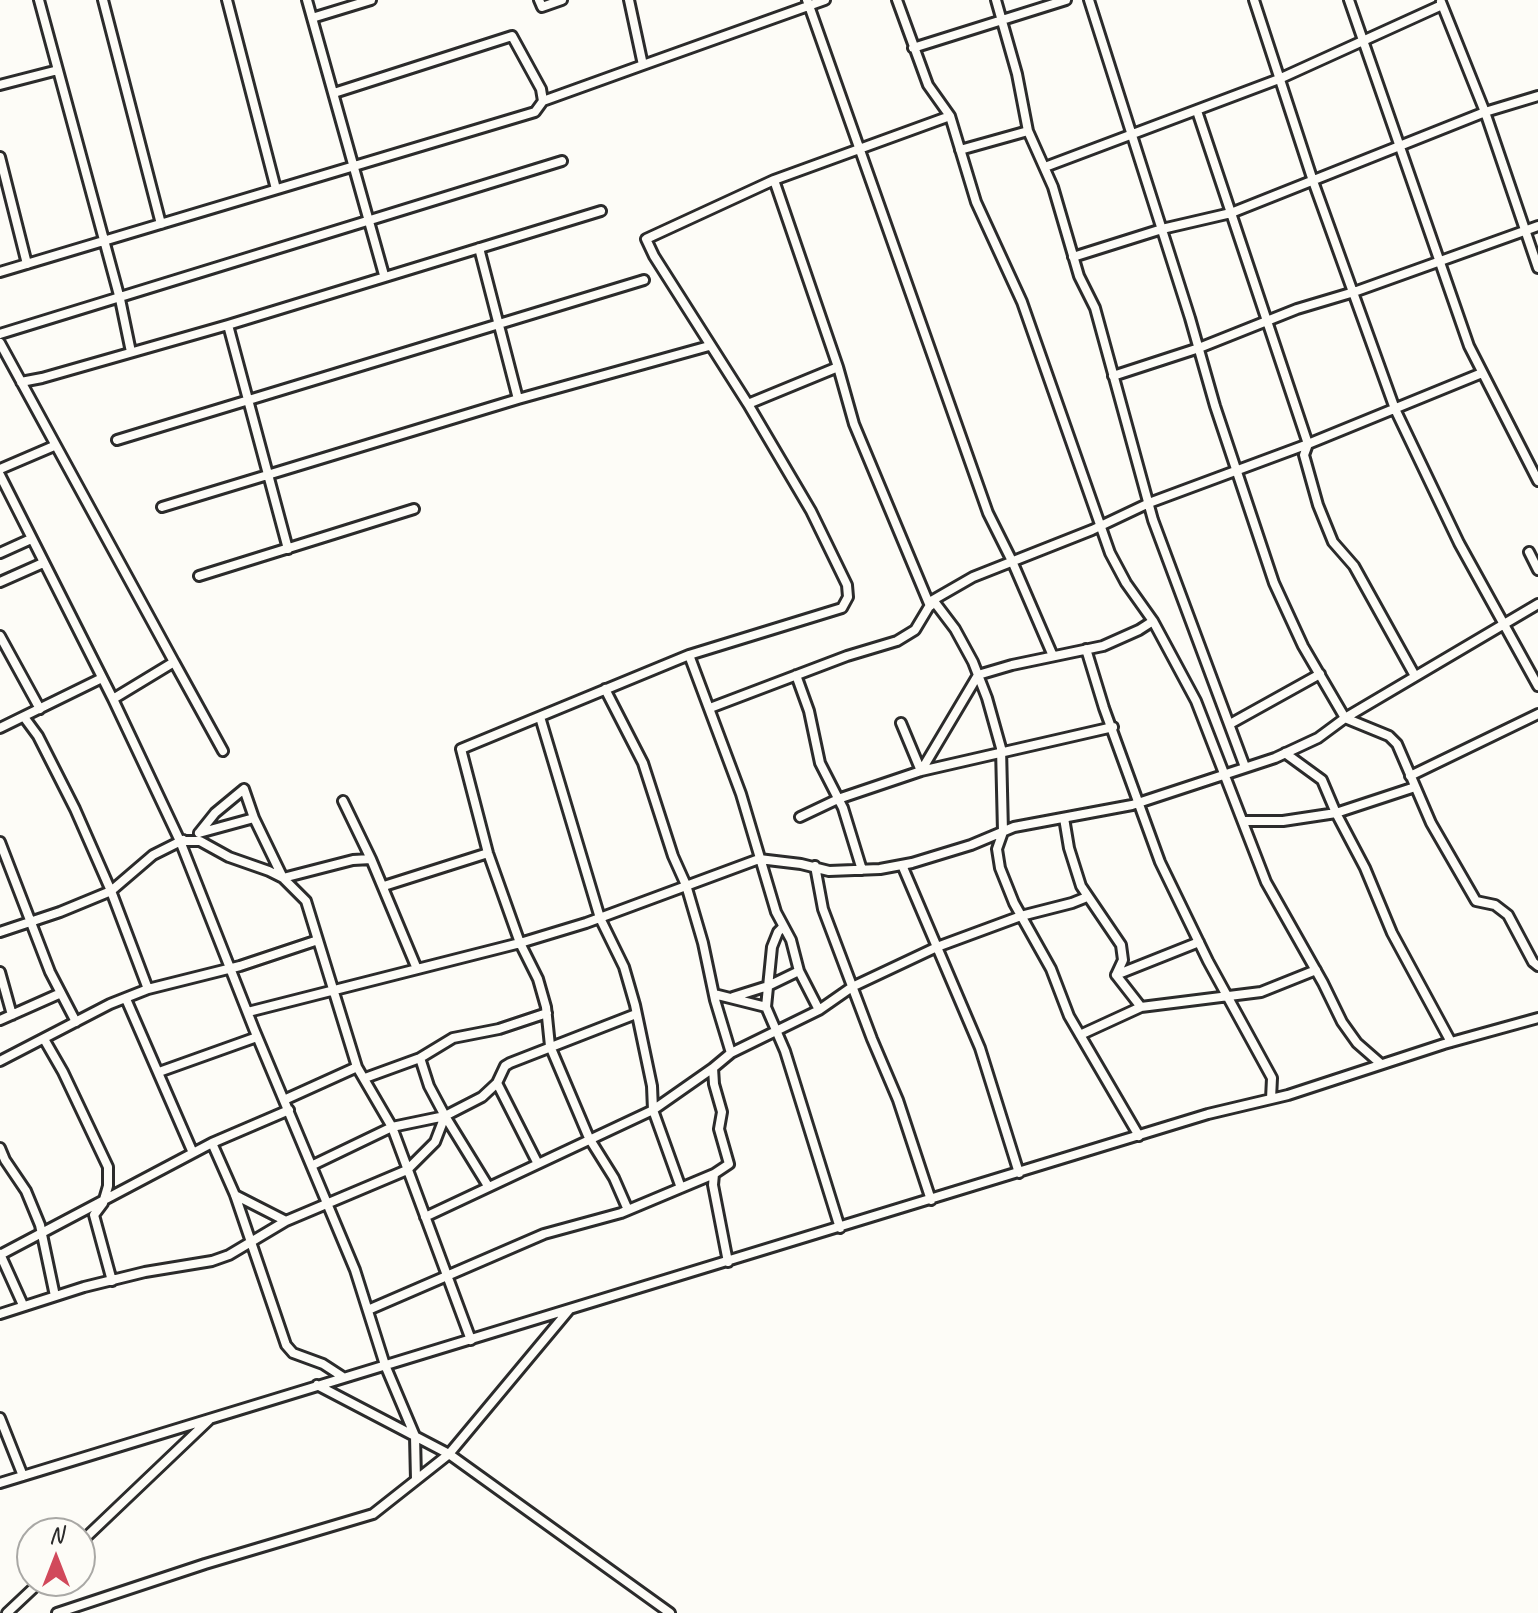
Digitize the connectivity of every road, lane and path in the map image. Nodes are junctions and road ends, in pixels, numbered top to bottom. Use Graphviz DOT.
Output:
graph roads {
  1 [pos="39,0"];
  2 [pos="103,0"];
  3 [pos="227,0"];
  4 [pos="307,0"];
  5 [pos="371,0"];
  6 [pos="539,0"];
  7 [pos="562,0"];
  8 [pos="629,0"];
  9 [pos="825,0"];
  10 [pos="897,0"];
  11 [pos="996,0"];
  12 [pos="1066,0"];
  13 [pos="1089,0"];
  14 [pos="1254,0"];
  15 [pos="1349,0"];
  16 [pos="808,2"];
  17 [pos="1442,3"];
  18 [pos="312,18"];
  19 [pos="1002,19"];
  20 [pos="1363,40"];
  21 [pos="913,48"];
  22 [pos="643,65"];
  23 [pos="58,70"];
  24 [pos="1279,79"];
  25 [pos="0,85"];
  26 [pos="334,93"];
  27 [pos="1538,96"];
  28 [pos="543,101"];
  29 [pos="1197,111"];
  30 [pos="1485,112"];
  31 [pos="950,116"];
  32 [pos="1028,131"];
  33 [pos="1133,136"];
  34 [pos="1398,146"];
  35 [pos="859,148"];
  36 [pos="960,150"];
  37 [pos="0,157"];
  38 [pos="562,161"];
  39 [pos="354,167"];
  40 [pos="1045,167"];
  41 [pos="774,180"];
  42 [pos="1313,181"];
  43 [pos="276,189"];
  44 [pos="601,211"];
  45 [pos="1231,213"];
  46 [pos="368,220"];
  47 [pos="161,224"];
  48 [pos="1538,226"];
  49 [pos="1162,229"];
  50 [pos="1524,231"];
  51 [pos="104,240"];
  52 [pos="479,248"];
  53 [pos="1073,257"];
  54 [pos="1439,261"];
  55 [pos="27,264"];
  56 [pos="1538,268"];
  57 [pos="0,272"];
  58 [pos="384,275"];
  59 [pos="644,280"];
  60 [pos="1354,292"];
  61 [pos="120,299"];
  62 [pos="500,322"];
  63 [pos="1265,322"];
  64 [pos="228,325"];
  65 [pos="0,334"];
  66 [pos="0,343"];
  67 [pos="709,346"];
  68 [pos="1199,348"];
  69 [pos="131,352"];
  70 [pos="838,367"];
  71 [pos="1482,373"];
  72 [pos="1113,376"];
  73 [pos="21,382"];
  74 [pos="518,399"];
  75 [pos="249,400"];
  76 [pos="748,404"];
  77 [pos="1395,409"];
  78 [pos="117,440"];
  79 [pos="1308,444"];
  80 [pos="54,446"];
  81 [pos="1236,469"];
  82 [pos="0,472"];
  83 [pos="269,475"];
  84 [pos="1538,481"];
  85 [pos="1149,503"];
  86 [pos="162,507"];
  87 [pos="414,509"];
  88 [pos="1099,526"];
  89 [pos="31,539"];
  90 [pos="288,549"];
  91 [pos="1529,552"];
  92 [pos="0,553"];
  93 [pos="1012,561"];
  94 [pos="43,563"];
  95 [pos="1538,570"];
  96 [pos="199,576"];
  97 [pos="0,582"];
  98 [pos="931,603"];
  99 [pos="1538,604"];
  100 [pos="1153,621"];
  101 [pos="1503,624"];
  102 [pos="0,636"];
  103 [pos="1086,649"];
  104 [pos="689,655"];
  105 [pos="1053,656"];
  106 [pos="174,662"];
  107 [pos="1320,674"];
  108 [pos="796,675"];
  109 [pos="978,675"];
  110 [pos="1415,676"];
  111 [pos="102,678"];
  112 [pos="1538,686"];
  113 [pos="605,689"];
  114 [pos="113,699"];
  115 [pos="710,708"];
  116 [pos="40,709"];
  117 [pos="1538,714"];
  118 [pos="24,717"];
  119 [pos="540,717"];
  120 [pos="1345,718"];
  121 [pos="901,723"];
  122 [pos="1230,724"];
  123 [pos="1113,727"];
  124 [pos="0,728"];
  125 [pos="223,751"];
  126 [pos="1002,753"];
  127 [pos="1285,753"];
  128 [pos="1245,767"];
  129 [pos="921,771"];
  130 [pos="1225,773"];
  131 [pos="1410,776"];
  132 [pos="1415,787"];
  133 [pos="838,799"];
  134 [pos="343,801"];
  135 [pos="1139,803"];
  136 [pos="1336,813"];
  137 [pos="800,817"];
  138 [pos="254,818"];
  139 [pos="1064,818"];
  140 [pos="1243,821"];
  141 [pos="1003,832"];
  142 [pos="199,833"];
  143 [pos="180,841"];
  144 [pos="0,842"];
  145 [pos="488,853"];
  146 [pos="371,859"];
  147 [pos="759,859"];
  148 [pos="902,865"];
  149 [pos="815,866"];
  150 [pos="862,870"];
  151 [pos="283,878"];
  152 [pos="686,885"];
  153 [pos="384,886"];
  154 [pos="111,891"];
  155 [pos="1087,897"];
  156 [pos="1021,916"];
  157 [pos="600,918"];
  158 [pos="30,923"];
  159 [pos="782,928"];
  160 [pos="0,932"];
  161 [pos="318,940"];
  162 [pos="1199,942"];
  163 [pos="520,943"];
  164 [pos="937,947"];
  165 [pos="1538,966"];
  166 [pos="231,968"];
  167 [pos="417,969"];
  168 [pos="1316,970"];
  169 [pos="799,971"];
  170 [pos="0,972"];
  171 [pos="1116,975"];
  172 [pos="768,986"];
  173 [pos="852,987"];
  174 [pos="148,989"];
  175 [pos="332,989"];
  176 [pos="61,993"];
  177 [pos="714,994"];
  178 [pos="732,998"];
  179 [pos="1228,998"];
  180 [pos="126,999"];
  181 [pos="766,1007"];
  182 [pos="1141,1007"];
  183 [pos="819,1010"];
  184 [pos="248,1012"];
  185 [pos="547,1013"];
  186 [pos="636,1014"];
  187 [pos="12,1015"];
  188 [pos="1538,1018"];
  189 [pos="0,1020"];
  190 [pos="76,1022"];
  191 [pos="776,1032"];
  192 [pos="1080,1035"];
  193 [pos="257,1037"];
  194 [pos="44,1039"];
  195 [pos="1451,1042"];
  196 [pos="550,1046"];
  197 [pos="731,1053"];
  198 [pos="420,1058"];
  199 [pos="0,1061"];
  200 [pos="1381,1064"];
  201 [pos="357,1067"];
  202 [pos="713,1068"];
  203 [pos="159,1072"];
  204 [pos="365,1078"];
  205 [pos="497,1083"];
  206 [pos="1271,1099"];
  207 [pos="284,1100"];
  208 [pos="289,1110"];
  209 [pos="653,1110"];
  210 [pos="445,1116"];
  211 [pos="392,1127"];
  212 [pos="1139,1136"];
  213 [pos="589,1138"];
  214 [pos="212,1143"];
  215 [pos="0,1148"];
  216 [pos="193,1153"];
  217 [pos="537,1162"];
  218 [pos="313,1165"];
  219 [pos="407,1170"];
  220 [pos="1019,1173"];
  221 [pos="714,1174"];
  222 [pos="488,1186"];
  223 [pos="681,1188"];
  224 [pos="235,1195"];
  225 [pos="931,1200"];
  226 [pos="103,1203"];
  227 [pos="329,1205"];
  228 [pos="628,1210"];
  229 [pos="425,1217"];
  230 [pos="286,1221"];
  231 [pos="840,1228"];
  232 [pos="43,1233"];
  233 [pos="251,1240"];
  234 [pos="0,1254"];
  235 [pos="728,1262"];
  236 [pos="446,1274"];
  237 [pos="112,1281"];
  238 [pos="55,1296"];
  239 [pos="23,1305"];
  240 [pos="570,1309"];
  241 [pos="368,1310"];
  242 [pos="0,1314"];
  243 [pos="471,1340"];
  244 [pos="385,1365"];
  245 [pos="343,1377"];
  246 [pos="317,1385"];
  247 [pos="213,1417"];
  248 [pos="0,1418"];
  249 [pos="415,1436"];
  250 [pos="449,1454"];
  251 [pos="23,1476"];
  252 [pos="416,1480"];
  253 [pos="0,1483"];
  254 [pos="96,1528"];
  255 [pos="24,1597"];
  256 [pos="7,1613"];
  257 [pos="57,1613"];
  258 [pos="670,1613"];
  1 -- 23 [label="street"];
  2 -- 47 [label="street"];
  3 -- 43 [label="street"];
  4 -- 18 [label="street"];
  5 -- 18 [label="street"];
  6 -- 7 [label="street"];
  8 -- 22 [label="street"];
  9 -- 16 [label="street"];
  10 -- 21 [label="street"];
  11 -- 19 [label="street"];
  12 -- 19 [label="street"];
  13 -- 33 [label="street"];
  14 -- 24 [label="street"];
  15 -- 20 [label="street"];
  16 -- 22 [label="street"];
  16 -- 35 [label="street"];
  17 -- 20 [label="street"];
  17 -- 30 [label="street"];
  18 -- 26 [label="street"];
  19 -- 21 [label="street"];
  19 -- 32 [label="street"];
  20 -- 24 [label="street"];
  20 -- 34 [label="street"];
  21 -- 31 [label="street"];
  22 -- 28 [label="street"];
  23 -- 25 [label="street"];
  23 -- 51 [label="street"];
  24 -- 29 [label="street"];
  24 -- 42 [label="street"];
  26 -- 28 [label="street"];
  26 -- 39 [label="street"];
  27 -- 30 [label="street"];
  28 -- 39 [label="street"];
  29 -- 33 [label="street"];
  29 -- 45 [label="street"];
  30 -- 34 [label="street"];
  30 -- 50 [label="street"];
  31 -- 35 [label="street"];
  31 -- 36 [label="street"];
  32 -- 36 [label="street"];
  32 -- 40 [label="street"];
  33 -- 40 [label="street"];
  33 -- 49 [label="street"];
  34 -- 42 [label="street"];
  34 -- 54 [label="street"];
  35 -- 41 [label="street"];
  35 -- 93 [label="street"];
  36 -- 88 [label="street"];
  37 -- 55 [label="street"];
  38 -- 46 [label="street"];
  39 -- 43 [label="street"];
  39 -- 46 [label="street"];
  40 -- 53 [label="street"];
  41 -- 67 [label="street"];
  41 -- 70 [label="street"];
  42 -- 45 [label="street"];
  42 -- 60 [label="street"];
  43 -- 47 [label="street"];
  44 -- 52 [label="street"];
  45 -- 49 [label="street"];
  45 -- 63 [label="street"];
  46 -- 58 [label="street"];
  46 -- 61 [label="street"];
  47 -- 51 [label="street"];
  48 -- 50 [label="street"];
  49 -- 53 [label="street"];
  49 -- 68 [label="street"];
  50 -- 54 [label="street"];
  50 -- 56 [label="street"];
  51 -- 55 [label="street"];
  51 -- 61 [label="street"];
  52 -- 58 [label="street"];
  52 -- 62 [label="street"];
  53 -- 72 [label="street"];
  54 -- 60 [label="street"];
  54 -- 71 [label="street"];
  55 -- 57 [label="street"];
  58 -- 64 [label="street"];
  59 -- 62 [label="street"];
  60 -- 63 [label="street"];
  60 -- 77 [label="street"];
  61 -- 65 [label="street"];
  61 -- 69 [label="street"];
  62 -- 74 [label="street"];
  62 -- 75 [label="street"];
  63 -- 68 [label="street"];
  63 -- 79 [label="street"];
  64 -- 69 [label="street"];
  64 -- 75 [label="street"];
  66 -- 73 [label="street"];
  67 -- 74 [label="street"];
  67 -- 76 [label="street"];
  68 -- 72 [label="street"];
  68 -- 81 [label="street"];
  69 -- 73 [label="street"];
  70 -- 76 [label="street"];
  70 -- 98 [label="street"];
  71 -- 77 [label="street"];
  71 -- 84 [label="street"];
  72 -- 85 [label="street"];
  73 -- 80 [label="street"];
  74 -- 83 [label="street"];
  75 -- 78 [label="street"];
  75 -- 83 [label="street"];
  76 -- 104 [label="street"];
  77 -- 79 [label="street"];
  77 -- 101 [label="street"];
  79 -- 81 [label="street"];
  79 -- 110 [label="street"];
  80 -- 82 [label="street"];
  80 -- 106 [label="street"];
  81 -- 85 [label="street"];
  81 -- 107 [label="street"];
  82 -- 89 [label="street"];
  83 -- 86 [label="street"];
  83 -- 90 [label="street"];
  85 -- 88 [label="street"];
  85 -- 122 [label="street"];
  87 -- 90 [label="street"];
  88 -- 93 [label="street"];
  88 -- 100 [label="street"];
  89 -- 92 [label="street"];
  89 -- 94 [label="street"];
  90 -- 96 [label="street"];
  91 -- 95 [label="street"];
  93 -- 98 [label="street"];
  93 -- 105 [label="street"];
  94 -- 97 [label="street"];
  94 -- 111 [label="street"];
  98 -- 108 [label="street"];
  98 -- 109 [label="street"];
  99 -- 101 [label="street"];
  100 -- 103 [label="street"];
  100 -- 130 [label="street"];
  101 -- 110 [label="street"];
  101 -- 112 [label="street"];
  102 -- 116 [label="street"];
  103 -- 105 [label="street"];
  103 -- 123 [label="street"];
  104 -- 113 [label="street"];
  104 -- 115 [label="street"];
  105 -- 109 [label="street"];
  106 -- 114 [label="street"];
  106 -- 125 [label="street"];
  107 -- 120 [label="street"];
  107 -- 122 [label="street"];
  108 -- 115 [label="street"];
  108 -- 133 [label="street"];
  109 -- 126 [label="street"];
  109 -- 129 [label="street"];
  110 -- 120 [label="street"];
  111 -- 114 [label="street"];
  111 -- 116 [label="street"];
  113 -- 119 [label="street"];
  113 -- 152 [label="street"];
  114 -- 143 [label="street"];
  115 -- 147 [label="street"];
  116 -- 118 [label="street"];
  117 -- 131 [label="street"];
  118 -- 124 [label="street"];
  118 -- 154 [label="street"];
  119 -- 145 [label="street"];
  119 -- 157 [label="street"];
  120 -- 127 [label="street"];
  120 -- 131 [label="street"];
  121 -- 129 [label="street"];
  122 -- 128 [label="street"];
  123 -- 126 [label="street"];
  123 -- 135 [label="street"];
  126 -- 129 [label="street"];
  126 -- 141 [label="street"];
  127 -- 128 [label="street"];
  127 -- 136 [label="street"];
  128 -- 130 [label="street"];
  129 -- 133 [label="street"];
  130 -- 135 [label="street"];
  130 -- 140 [label="street"];
  131 -- 132 [label="street"];
  132 -- 136 [label="street"];
  132 -- 165 [label="street"];
  133 -- 137 [label="street"];
  133 -- 150 [label="street"];
  134 -- 146 [label="street"];
  135 -- 139 [label="street"];
  135 -- 162 [label="street"];
  136 -- 140 [label="street"];
  136 -- 195 [label="street"];
  138 -- 142 [label="street"];
  138 -- 142 [label="street"];
  138 -- 151 [label="street"];
  139 -- 141 [label="street"];
  139 -- 155 [label="street"];
  140 -- 168 [label="street"];
  141 -- 148 [label="street"];
  141 -- 156 [label="street"];
  142 -- 143 [label="street"];
  143 -- 151 [label="street"];
  143 -- 154 [label="street"];
  143 -- 166 [label="street"];
  144 -- 158 [label="street"];
  145 -- 153 [label="street"];
  145 -- 163 [label="street"];
  146 -- 151 [label="street"];
  146 -- 153 [label="street"];
  147 -- 149 [label="street"];
  147 -- 152 [label="street"];
  147 -- 159 [label="street"];
  148 -- 150 [label="street"];
  148 -- 164 [label="street"];
  149 -- 150 [label="street"];
  149 -- 173 [label="street"];
  151 -- 161 [label="street"];
  152 -- 157 [label="street"];
  152 -- 177 [label="street"];
  153 -- 167 [label="street"];
  154 -- 158 [label="street"];
  154 -- 174 [label="street"];
  155 -- 156 [label="street"];
  155 -- 171 [label="street"];
  156 -- 164 [label="street"];
  156 -- 192 [label="street"];
  157 -- 163 [label="street"];
  157 -- 186 [label="street"];
  158 -- 160 [label="street"];
  158 -- 176 [label="street"];
  159 -- 169 [label="street"];
  159 -- 172 [label="street"];
  161 -- 166 [label="street"];
  161 -- 175 [label="street"];
  162 -- 171 [label="street"];
  162 -- 179 [label="street"];
  163 -- 167 [label="street"];
  163 -- 185 [label="street"];
  164 -- 173 [label="street"];
  164 -- 220 [label="street"];
  166 -- 174 [label="street"];
  166 -- 184 [label="street"];
  167 -- 175 [label="street"];
  168 -- 179 [label="street"];
  168 -- 200 [label="street"];
  169 -- 172 [label="street"];
  169 -- 183 [label="street"];
  170 -- 187 [label="street"];
  171 -- 182 [label="street"];
  172 -- 178 [label="street"];
  172 -- 181 [label="street"];
  173 -- 183 [label="street"];
  173 -- 225 [label="street"];
  174 -- 180 [label="street"];
  175 -- 184 [label="street"];
  175 -- 201 [label="street"];
  176 -- 187 [label="street"];
  176 -- 190 [label="street"];
  177 -- 178 [label="street"];
  177 -- 197 [label="street"];
  178 -- 181 [label="street"];
  179 -- 182 [label="street"];
  179 -- 206 [label="street"];
  180 -- 190 [label="street"];
  180 -- 203 [label="street"];
  181 -- 191 [label="street"];
  182 -- 192 [label="street"];
  183 -- 191 [label="street"];
  184 -- 193 [label="street"];
  185 -- 196 [label="street"];
  185 -- 198 [label="street"];
  186 -- 196 [label="street"];
  186 -- 209 [label="street"];
  187 -- 189 [label="street"];
  188 -- 195 [label="street"];
  190 -- 194 [label="street"];
  191 -- 197 [label="street"];
  191 -- 231 [label="street"];
  192 -- 212 [label="street"];
  193 -- 203 [label="street"];
  193 -- 207 [label="street"];
  194 -- 199 [label="street"];
  194 -- 226 [label="street"];
  195 -- 200 [label="street"];
  196 -- 205 [label="street"];
  196 -- 213 [label="street"];
  197 -- 202 [label="street"];
  198 -- 204 [label="street"];
  198 -- 210 [label="street"];
  200 -- 206 [label="street"];
  201 -- 204 [label="street"];
  201 -- 207 [label="street"];
  202 -- 209 [label="street"];
  202 -- 221 [label="street"];
  203 -- 216 [label="street"];
  204 -- 211 [label="street"];
  205 -- 210 [label="street"];
  205 -- 217 [label="street"];
  206 -- 212 [label="street"];
  207 -- 208 [label="street"];
  208 -- 214 [label="street"];
  208 -- 218 [label="street"];
  209 -- 213 [label="street"];
  209 -- 223 [label="street"];
  210 -- 211 [label="street"];
  210 -- 219 [label="street"];
  210 -- 222 [label="street"];
  211 -- 218 [label="street"];
  211 -- 219 [label="street"];
  212 -- 220 [label="street"];
  213 -- 217 [label="street"];
  213 -- 228 [label="street"];
  214 -- 216 [label="street"];
  214 -- 224 [label="street"];
  215 -- 232 [label="street"];
  216 -- 226 [label="street"];
  217 -- 222 [label="street"];
  218 -- 227 [label="street"];
  219 -- 227 [label="street"];
  219 -- 229 [label="street"];
  220 -- 225 [label="street"];
  221 -- 223 [label="street"];
  221 -- 235 [label="street"];
  222 -- 229 [label="street"];
  223 -- 228 [label="street"];
  224 -- 230 [label="street"];
  224 -- 233 [label="street"];
  225 -- 231 [label="street"];
  226 -- 232 [label="street"];
  226 -- 237 [label="street"];
  227 -- 230 [label="street"];
  227 -- 241 [label="street"];
  228 -- 236 [label="street"];
  229 -- 236 [label="street"];
  230 -- 233 [label="street"];
  231 -- 235 [label="street"];
  232 -- 234 [label="street"];
  232 -- 238 [label="street"];
  233 -- 237 [label="street"];
  233 -- 245 [label="street"];
  234 -- 239 [label="street"];
  235 -- 240 [label="street"];
  236 -- 241 [label="street"];
  236 -- 243 [label="street"];
  237 -- 238 [label="street"];
  238 -- 239 [label="street"];
  239 -- 242 [label="street"];
  240 -- 243 [label="street"];
  240 -- 250 [label="street"];
  241 -- 244 [label="street"];
  243 -- 244 [label="street"];
  244 -- 245 [label="street"];
  244 -- 249 [label="street"];
  245 -- 246 [label="street"];
  246 -- 247 [label="street"];
  246 -- 249 [label="street"];
  247 -- 251 [label="street"];
  247 -- 254 [label="street"];
  248 -- 251 [label="street"];
  249 -- 250 [label="street"];
  249 -- 252 [label="street"];
  250 -- 252 [label="street"];
  250 -- 258 [label="street"];
  251 -- 253 [label="street"];
  252 -- 257 [label="street"];
  255 -- 256 [label="street"];
}
